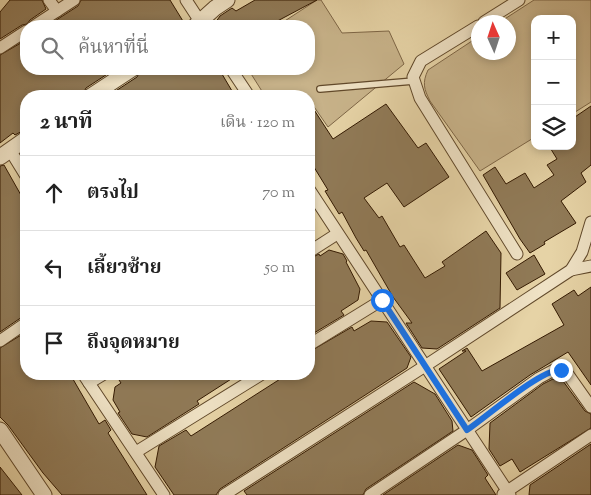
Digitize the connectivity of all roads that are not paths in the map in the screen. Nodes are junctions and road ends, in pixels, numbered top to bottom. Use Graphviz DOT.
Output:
graph roads {
  1 [pos="49,0"];
  2 [pos="74,0"];
  3 [pos="186,0"];
  4 [pos="227,0"];
  5 [pos="518,0"];
  6 [pos="56,11"];
  7 [pos="495,15"];
  8 [pos="43,20"];
  9 [pos="197,20"];
  10 [pos="204,20"];
  11 [pos="471,30"];
  12 [pos="20,35"];
  13 [pos="0,48"];
  14 [pos="123,75"];
  15 [pos="235,75"];
  16 [pos="414,81"];
  17 [pos="320,89"];
  18 [pos="99,90"];
  19 [pos="245,90"];
  20 [pos="20,143"];
  21 [pos="5,154"];
  22 [pos="20,170"];
  23 [pos="315,199"];
  24 [pos="591,222"];
  25 [pos="337,234"];
  26 [pos="315,248"];
  27 [pos="517,254"];
  28 [pos="591,266"];
  29 [pos="571,270"];
  30 [pos="382,300"];
  31 [pos="20,327"];
  32 [pos="0,341"];
  33 [pos="315,341"];
  34 [pos="425,366"];
  35 [pos="87,380"];
  36 [pos="252,380"];
  37 [pos="591,407"];
  38 [pos="0,430"];
  39 [pos="467,430"];
  40 [pos="591,435"];
  41 [pos="136,452"];
  42 [pos="507,494"];
  43 [pos="44,495"];
  44 [pos="164,495"];
  45 [pos="224,495"];
  46 [pos="370,495"];
  1 -- 6 [label="street"];
  2 -- 6 [label="street"];
  3 -- 9 [label="street"];
  4 -- 10 [label="street"];
  5 -- 7 [label="street"];
  6 -- 8 [label="street"];
  11 -- 16 [label="street"];
  12 -- 13 [label="street"];
  14 -- 18 [label="street"];
  15 -- 19 [label="street"];
  16 -- 17 [label="lane"];
  16 -- 27 [label="street"];
  20 -- 21 [label="street"];
  21 -- 22 [label="street"];
  23 -- 25 [label="street"];
  24 -- 29 [label="street"];
  25 -- 26 [label="street"];
  25 -- 30 [label="street"];
  28 -- 29 [label="street"];
  29 -- 34 [label="street"];
  30 -- 33 [label="street"];
  30 -- 34 [label="street"];
  31 -- 32 [label="street"];
  34 -- 39 [label="street"];
  34 -- 45 [label="street"];
  35 -- 41 [label="street"];
  36 -- 41 [label="street"];
  37 -- 39 [label="street"];
  38 -- 43 [label="street"];
  39 -- 42 [label="street"];
  39 -- 46 [label="street"];
  40 -- 42 [label="street"];
  41 -- 44 [label="street"];
}
